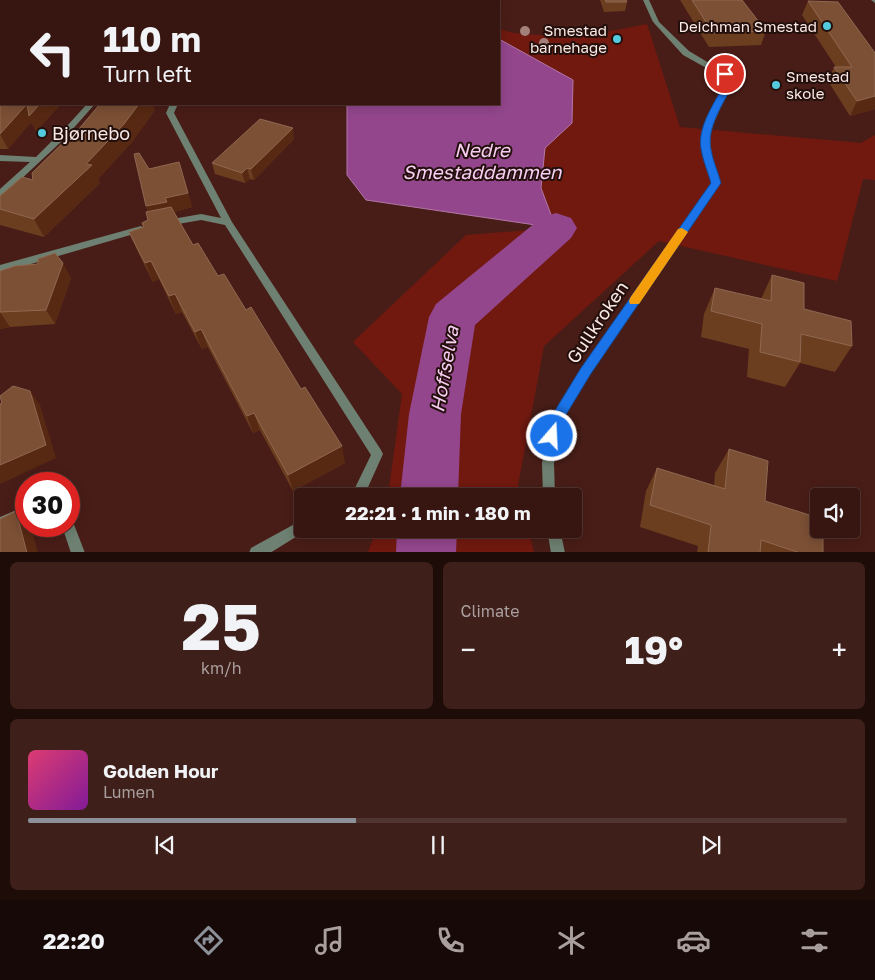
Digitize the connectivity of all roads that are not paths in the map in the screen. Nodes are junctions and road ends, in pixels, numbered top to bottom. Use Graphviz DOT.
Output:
graph roads {
  1 [pos="646,0"];
  2 [pos="90,105"];
  3 [pos="174,105"];
  4 [pos="0,158"];
  5 [pos="38,160"];
  6 [pos="0,194"];
  7 [pos="228,223"];
  8 [pos="0,269"];
  9 [pos="362,488"];
  10 [pos="549,488"];
  11 [pos="15,517"];
  12 [pos="0,524"];
  13 [pos="294,531"];
  14 [pos="72,537"];
  15 [pos="556,538"];
  16 [pos="78,552"];
  17 [pos="256,552"];
  18 [pos="558,552"];
  1 -- 10 [label="street, Gullkroken"];
  2 -- 5 [label="street"];
  3 -- 7 [label="street"];
  4 -- 5 [label="street"];
  5 -- 6 [label="street"];
  7 -- 8 [label="street"];
  7 -- 9 [label="street"];
  11 -- 12 [label="street"];
  13 -- 17 [label="street"];
  14 -- 16 [label="street"];
  15 -- 18 [label="street"];
}
